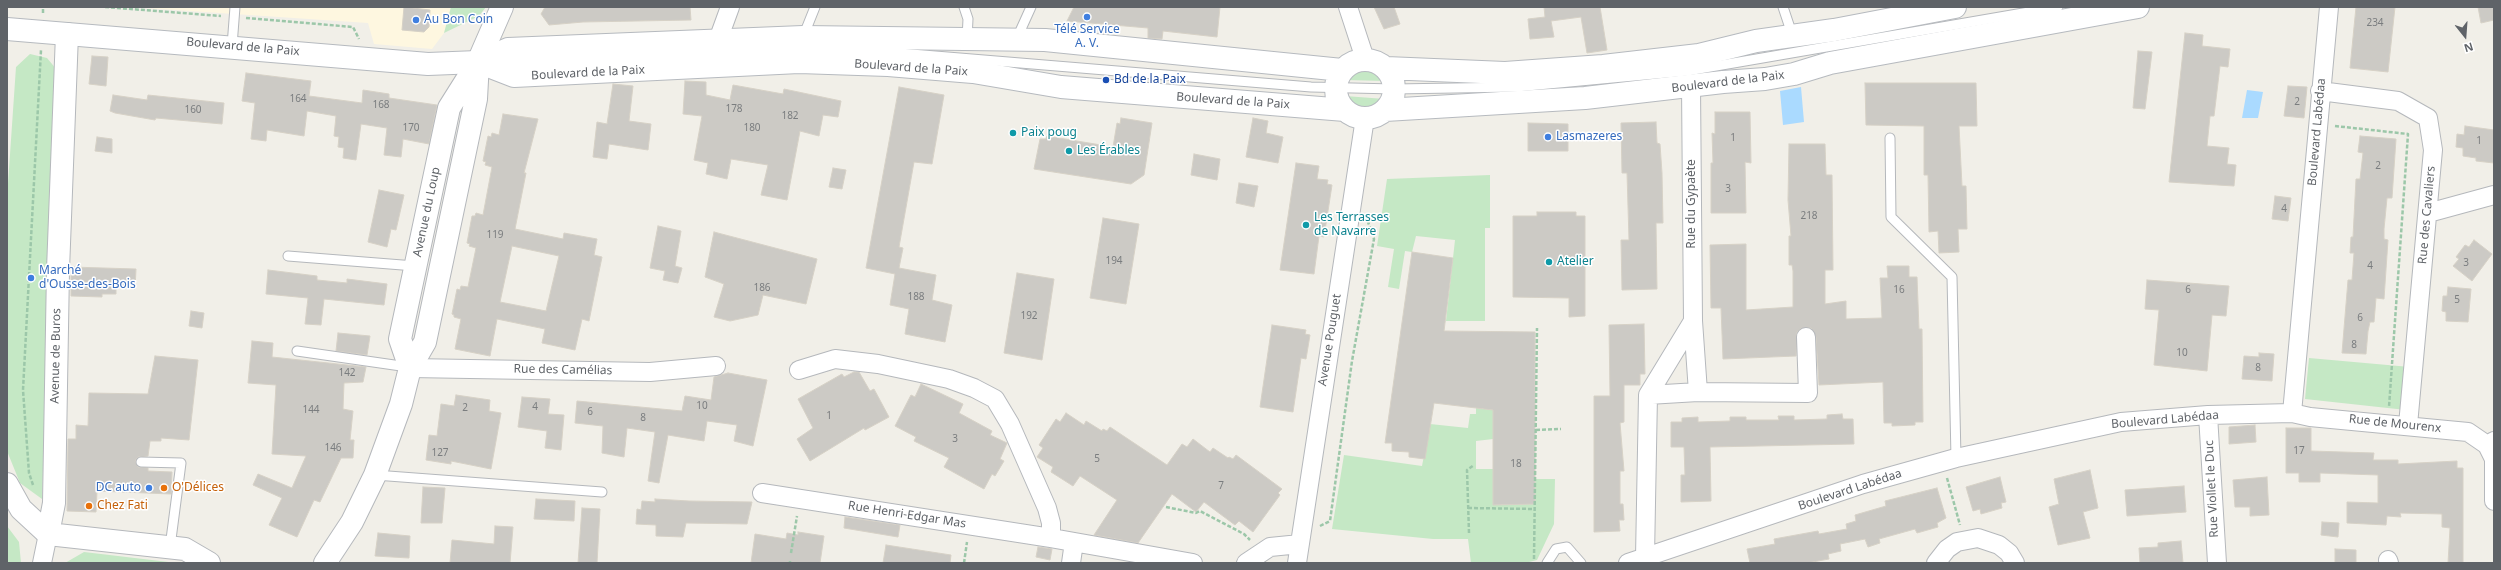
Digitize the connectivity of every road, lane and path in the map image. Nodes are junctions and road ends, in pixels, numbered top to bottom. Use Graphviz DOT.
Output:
graph roads {
  1 [pos="43,7"];
  2 [pos="235,7"];
  3 [pos="502,7"];
  4 [pos="730,7"];
  5 [pos="815,7"];
  6 [pos="964,7"];
  7 [pos="1031,7"];
  8 [pos="1348,7"];
  9 [pos="1783,7"];
  10 [pos="1955,7"];
  11 [pos="2058,7"];
  12 [pos="2138,7"];
  13 [pos="2329,7"];
  14 [pos="7,29"];
  15 [pos="42,32"];
  16 [pos="67,34"];
  17 [pos="1792,34"];
  18 [pos="967,39"];
  19 [pos="718,40"];
  20 [pos="1016,40"];
  21 [pos="797,43"];
  22 [pos="232,46"];
  23 [pos="1365,59"];
  24 [pos="478,62"];
  25 [pos="708,67"];
  26 [pos="1386,68"];
  27 [pos="1339,79"];
  28 [pos="1690,86"];
  29 [pos="1394,89"];
  30 [pos="2320,91"];
  31 [pos="459,110"];
  32 [pos="1345,110"];
  33 [pos="1385,110"];
  34 [pos="1365,118"];
  35 [pos="2317,124"];
  36 [pos="1890,138"];
  37 [pos="2494,195"];
  38 [pos="2428,213"];
  39 [pos="1369,215"];
  40 [pos="288,256"];
  41 [pos="415,266"];
  42 [pos="1693,321"];
  43 [pos="1537,328"];
  44 [pos="1806,337"];
  45 [pos="411,340"];
  46 [pos="297,351"];
  47 [pos="716,366"];
  48 [pos="410,368"];
  49 [pos="799,370"];
  50 [pos="1698,392"];
  51 [pos="1648,395"];
  52 [pos="2292,413"];
  53 [pos="2208,415"];
  54 [pos="2388,423"];
  55 [pos="2408,425"];
  56 [pos="1536,430"];
  57 [pos="1561,430"];
  58 [pos="2490,443"];
  59 [pos="1949,460"];
  60 [pos="141,462"];
  61 [pos="1474,465"];
  62 [pos="375,475"];
  63 [pos="7,484"];
  64 [pos="34,487"];
  65 [pos="602,492"];
  66 [pos="762,492"];
  67 [pos="799,498"];
  68 [pos="2494,501"];
  69 [pos="1166,507"];
  70 [pos="1468,508"];
  71 [pos="1535,509"];
  72 [pos="1469,533"];
  73 [pos="48,534"];
  74 [pos="1051,538"];
  75 [pos="1301,539"];
  76 [pos="1965,539"];
  77 [pos="1254,541"];
  78 [pos="1074,542"];
  79 [pos="170,547"];
  80 [pos="791,553"];
  81 [pos="1645,557"];
  82 [pos="42,563"];
  83 [pos="209,563"];
  84 [pos="326,563"];
  85 [pos="1071,563"];
  86 [pos="1193,563"];
  87 [pos="1246,563"];
  88 [pos="1297,563"];
  89 [pos="1534,563"];
  90 [pos="1547,563"];
  91 [pos="1581,563"];
  92 [pos="1628,563"];
  93 [pos="1936,563"];
  94 [pos="2015,563"];
  95 [pos="2217,563"];
  1 -- 15 [label="path"];
  2 -- 22 [label="lane"];
  3 -- 24 [label="main road, Avenue du Loup"];
  4 -- 19 [label="street"];
  5 -- 21 [label="lane"];
  6 -- 18 [label="lane"];
  7 -- 20 [label="lane"];
  8 -- 23 [label="street"];
  9 -- 17 [label="lane"];
  10 -- 17 [label="main road"];
  11 -- 29 [label="lane"];
  12 -- 28 [label="main road, Boulevard de la Paix"];
  13 -- 30 [label="street, Boulevard Labédaa"];
  14 -- 15 [label="main road, Boulevard de la Paix"];
  15 -- 16 [label="main road, Boulevard de la Paix"];
  15 -- 64 [label="path"];
  16 -- 22 [label="main road, Boulevard de la Paix"];
  16 -- 73 [label="main road, Avenue de Buros"];
  17 -- 26 [label="main road"];
  18 -- 20 [label="main road, Boulevard de la Paix"];
  18 -- 21 [label="main road, Boulevard de la Paix"];
  19 -- 21 [label="main road, Boulevard de la Paix"];
  19 -- 24 [label="main road, Boulevard de la Paix"];
  20 -- 27 [label="main road, Boulevard de la Paix"];
  21 -- 24 [label="lane"];
  21 -- 25 [label="lane"];
  21 -- 27 [label="lane"];
  22 -- 24 [label="main road, Boulevard de la Paix"];
  23 -- 26 [label="main road"];
  23 -- 27 [label="main road"];
  24 -- 25 [label="main road, Boulevard de la Paix"];
  24 -- 31 [label="lane"];
  24 -- 41 [label="main road, Avenue du Loup"];
  24 -- 48 [label="main road, Avenue du Loup"];
  25 -- 32 [label="main road, Boulevard de la Paix"];
  26 -- 29 [label="main road"];
  27 -- 29 [label="lane"];
  27 -- 32 [label="main road"];
  28 -- 33 [label="main road, Boulevard de la Paix"];
  28 -- 42 [label="street, Rue du Gypaète"];
  29 -- 33 [label="main road"];
  30 -- 35 [label="street, Boulevard Labédaa"];
  30 -- 38 [label="street, Rue des Cavaliers"];
  32 -- 34 [label="main road, Boulevard de la Paix"];
  33 -- 34 [label="main road, Boulevard de la Paix"];
  34 -- 75 [label="street, Avenue Pouguet"];
  35 -- 52 [label="street, Boulevard Labédaa"];
  35 -- 54 [label="path"];
  36 -- 59 [label="lane"];
  37 -- 38 [label="street"];
  38 -- 55 [label="street, Rue des Cavaliers"];
  39 -- 75 [label="path"];
  40 -- 41 [label="lane"];
  41 -- 48 [label="main road, Avenue du Loup"];
  42 -- 50 [label="street, Rue du Gypaète"];
  42 -- 51 [label="street"];
  43 -- 56 [label="path"];
  44 -- 50 [label="street"];
  45 -- 48 [label="lane"];
  46 -- 48 [label="lane"];
  47 -- 48 [label="street, Rue des Camélias"];
  48 -- 62 [label="main road, Avenue du Loup"];
  49 -- 74 [label="street"];
  50 -- 51 [label="street"];
  51 -- 81 [label="street"];
  52 -- 53 [label="street, Boulevard Labédaa"];
  52 -- 54 [label="street, Rue de Mourenx"];
  53 -- 59 [label="street, Boulevard Labédaa"];
  53 -- 95 [label="street, Rue Viollet le Duc"];
  54 -- 55 [label="street, Rue de Mourenx"];
  55 -- 58 [label="street, Rue de Mourenx"];
  56 -- 57 [label="path"];
  56 -- 71 [label="path"];
  58 -- 68 [label="street"];
  59 -- 76 [label="path"];
  59 -- 81 [label="street, Boulevard Labédaa"];
  60 -- 79 [label="lane"];
  61 -- 70 [label="path"];
  62 -- 65 [label="lane"];
  62 -- 84 [label="main road, Avenue du Loup"];
  63 -- 73 [label="main road"];
  66 -- 67 [label="street, Rue Henri-Edgar Mas"];
  67 -- 74 [label="street, Rue Henri-Edgar Mas"];
  67 -- 80 [label="path"];
  69 -- 77 [label="path"];
  70 -- 71 [label="path"];
  70 -- 72 [label="path"];
  71 -- 89 [label="path"];
  73 -- 79 [label="main road"];
  73 -- 82 [label="street"];
  74 -- 78 [label="street, Rue Henri-Edgar Mas"];
  75 -- 87 [label="street"];
  75 -- 88 [label="street, Avenue Pouguet"];
  76 -- 93 [label="street"];
  76 -- 94 [label="street"];
  78 -- 85 [label="street"];
  78 -- 86 [label="street, Rue Henri-Edgar Mas"];
  79 -- 83 [label="main road"];
  81 -- 92 [label="street, Boulevard Labédaa"];
  90 -- 91 [label="lane"];
}
